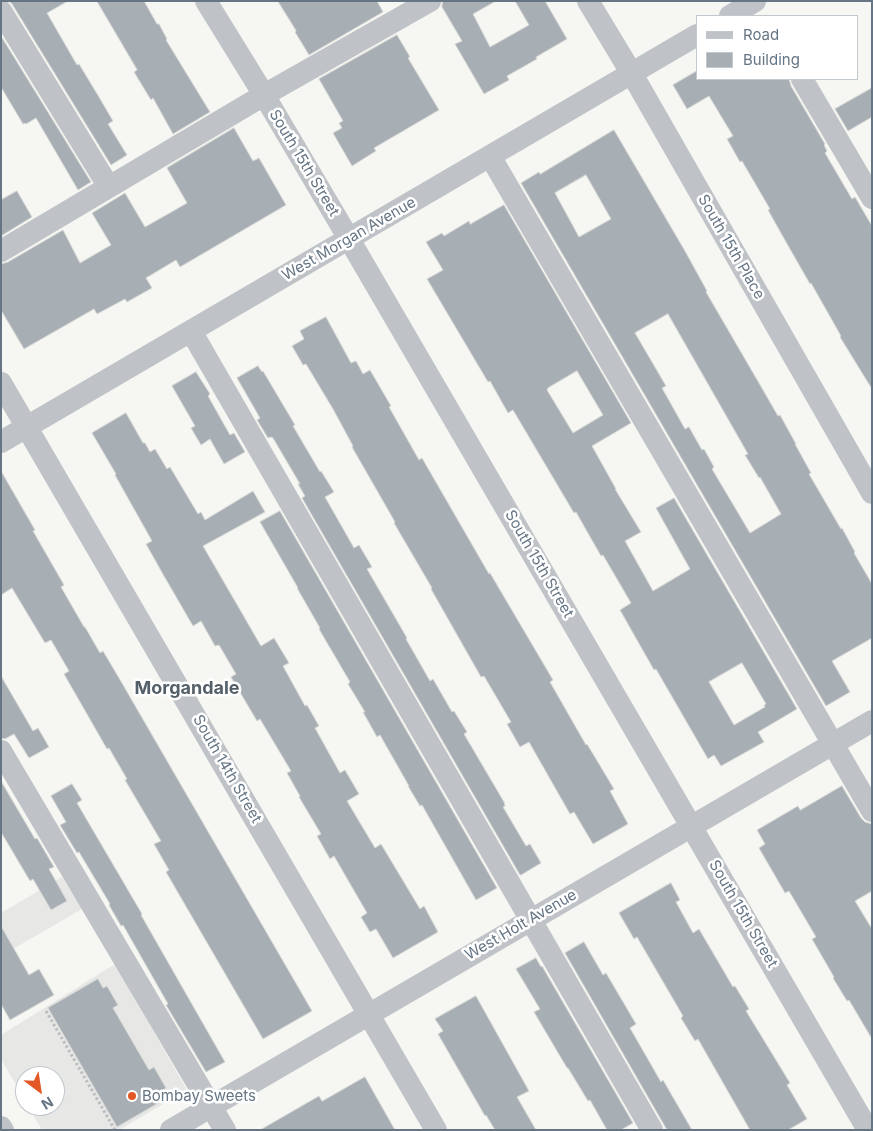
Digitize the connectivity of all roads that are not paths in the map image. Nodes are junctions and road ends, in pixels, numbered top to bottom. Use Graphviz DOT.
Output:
graph roads {
  1 [pos="206,1"];
  2 [pos="430,1"];
  3 [pos="588,1"];
  4 [pos="756,1"];
  5 [pos="407,7"];
  6 [pos="1,11"];
  7 [pos="732,15"];
  8 [pos="765,15"];
  9 [pos="696,36"];
  10 [pos="632,74"];
  11 [pos="803,80"];
  12 [pos="264,95"];
  13 [pos="490,156"];
  14 [pos="109,187"];
  15 [pos="872,198"];
  16 [pos="349,239"];
  17 [pos="1,251"];
  18 [pos="191,331"];
  19 [pos="1,383"];
  20 [pos="27,426"];
  21 [pos="1,442"];
  22 [pos="872,493"];
  23 [pos="872,721"];
  24 [pos="833,744"];
  25 [pos="1,750"];
  26 [pos="872,811"];
  27 [pos="691,826"];
  28 [pos="531,919"];
  29 [pos="369,1014"];
  30 [pos="211,1106"];
  31 [pos="171,1130"];
  32 [pos="225,1130"];
  33 [pos="436,1130"];
  34 [pos="652,1130"];
  35 [pos="868,1130"];
  1 -- 12 [label="street, South 15th Street"];
  2 -- 5 [label="street"];
  3 -- 10 [label="street, South 15th Place"];
  4 -- 7 [label="street"];
  4 -- 8 [label="street"];
  5 -- 12 [label="street"];
  6 -- 14 [label="street"];
  9 -- 10 [label="street, West Morgan Avenue"];
  10 -- 13 [label="street, West Morgan Avenue"];
  10 -- 22 [label="street, South 15th Place"];
  11 -- 15 [label="street"];
  12 -- 14 [label="street"];
  12 -- 16 [label="street, South 15th Street"];
  13 -- 16 [label="street, West Morgan Avenue"];
  13 -- 24 [label="street"];
  14 -- 17 [label="street"];
  16 -- 18 [label="street, West Morgan Avenue"];
  16 -- 27 [label="street, South 15th Street"];
  18 -- 20 [label="street, West Morgan Avenue"];
  18 -- 28 [label="street"];
  19 -- 20 [label="street, South 14th Street"];
  20 -- 21 [label="street, West Morgan Avenue"];
  20 -- 29 [label="street, South 14th Street"];
  23 -- 24 [label="street, West Holt Avenue"];
  24 -- 26 [label="street"];
  24 -- 27 [label="street, West Holt Avenue"];
  25 -- 30 [label="street"];
  27 -- 28 [label="street, West Holt Avenue"];
  27 -- 35 [label="street, South 15th Street"];
  28 -- 29 [label="street, West Holt Avenue"];
  28 -- 34 [label="street"];
  29 -- 30 [label="street, West Holt Avenue"];
  29 -- 33 [label="street, South 14th Street"];
  30 -- 31 [label="street, West Holt Avenue"];
  30 -- 32 [label="street"];
}
